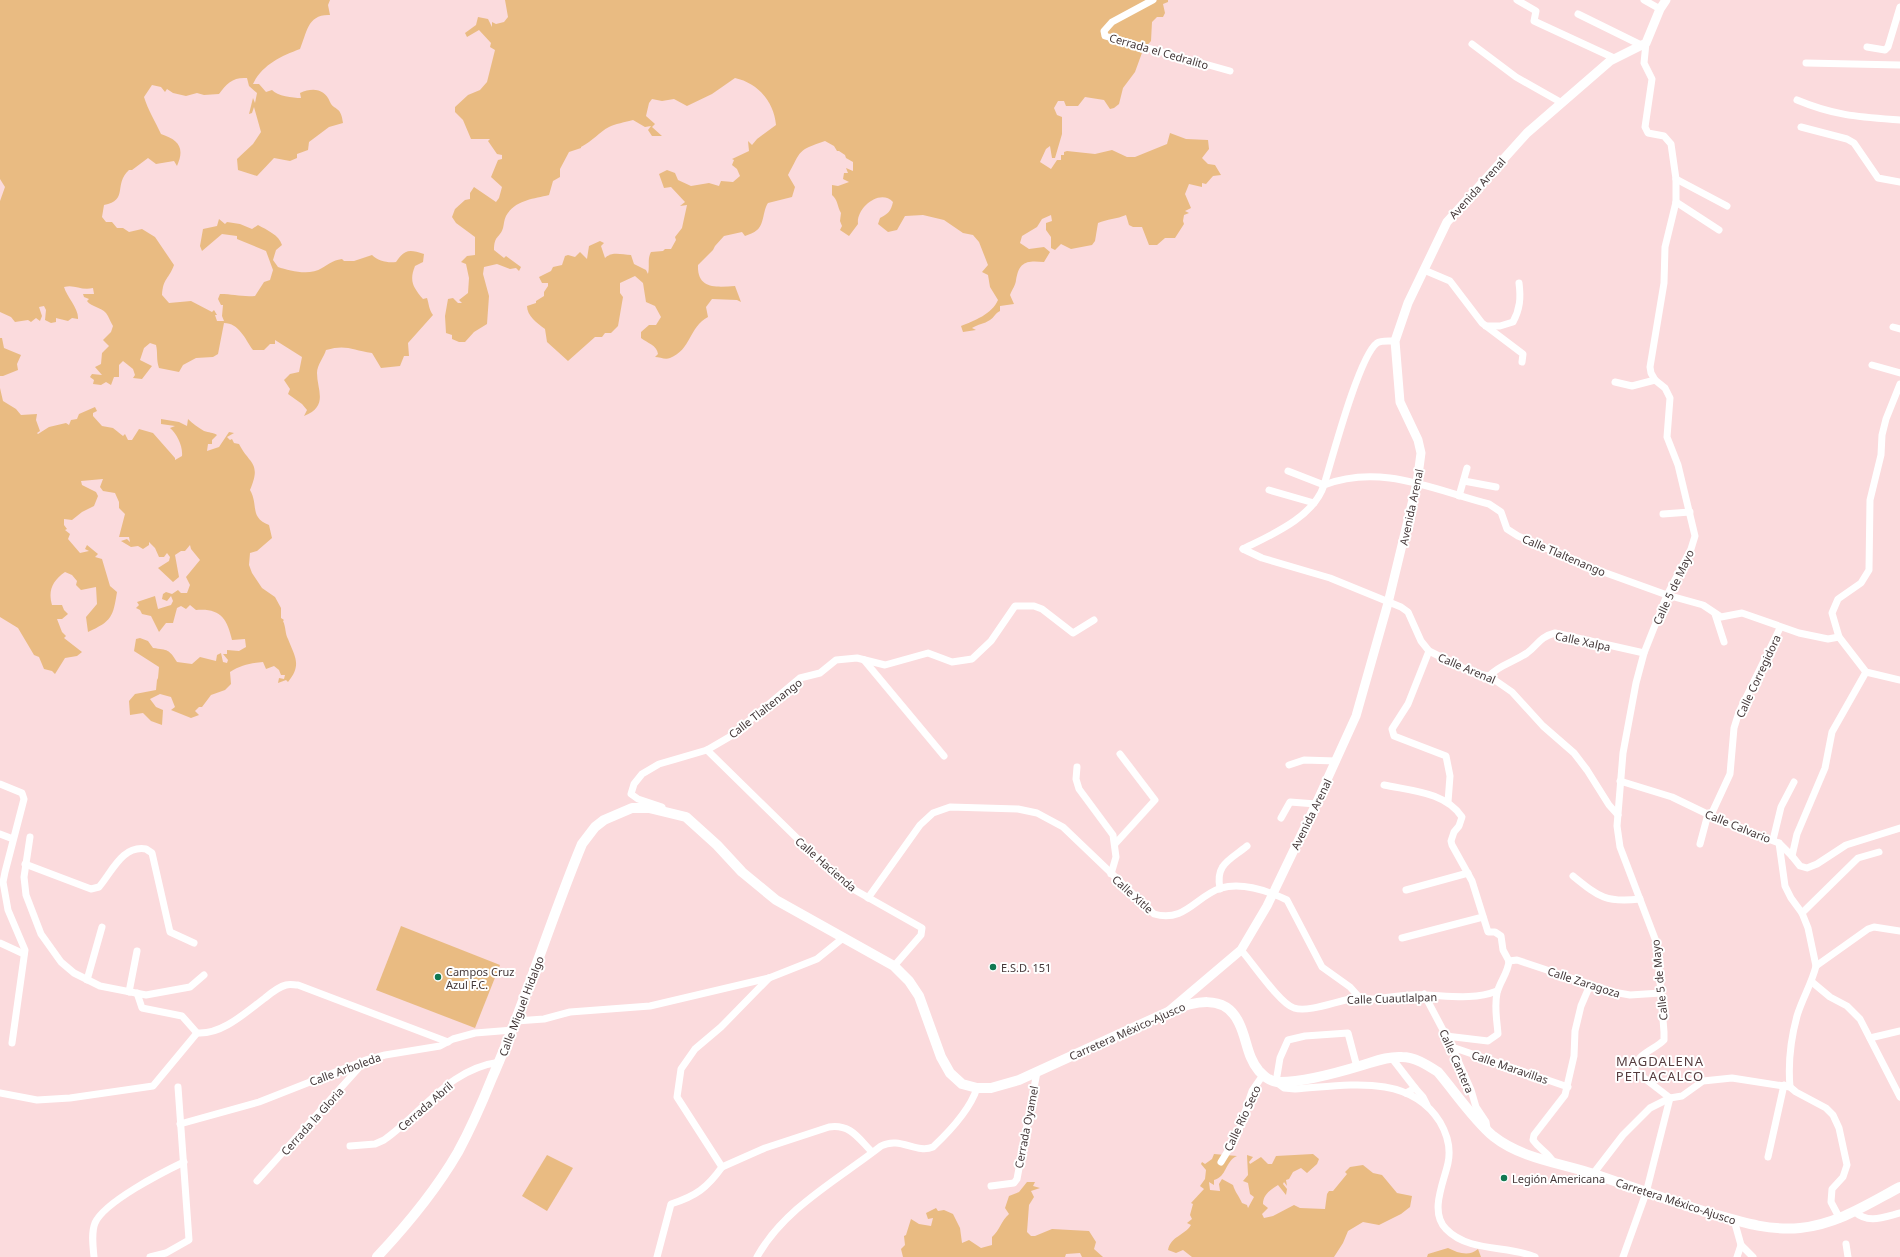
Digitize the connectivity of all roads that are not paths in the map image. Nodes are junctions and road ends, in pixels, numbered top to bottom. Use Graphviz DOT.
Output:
graph roads {
  1 [pos="1153,0"];
  2 [pos="1517,0"];
  3 [pos="1644,0"];
  4 [pos="1666,0"];
  5 [pos="1900,7"];
  6 [pos="1660,9"];
  7 [pos="1578,14"];
  8 [pos="1472,44"];
  9 [pos="1644,44"];
  10 [pos="1867,47"];
  11 [pos="1614,58"];
  12 [pos="1806,63"];
  13 [pos="1900,65"];
  14 [pos="1230,71"];
  15 [pos="1797,100"];
  16 [pos="1562,103"];
  17 [pos="1900,120"];
  18 [pos="1801,127"];
  19 [pos="1676,180"];
  20 [pos="1900,182"];
  21 [pos="1676,202"];
  22 [pos="1727,206"];
  23 [pos="1719,230"];
  24 [pos="1424,270"];
  25 [pos="1519,283"];
  26 [pos="1486,326"];
  27 [pos="1395,341"];
  28 [pos="1522,362"];
  29 [pos="1872,365"];
  30 [pos="1900,373"];
  31 [pos="1655,380"];
  32 [pos="1615,382"];
  33 [pos="1900,384"];
  34 [pos="1467,468"];
  35 [pos="1288,471"];
  36 [pos="1464,481"];
  37 [pos="1417,483"];
  38 [pos="1324,485"];
  39 [pos="1496,487"];
  40 [pos="1269,490"];
  41 [pos="1459,496"];
  42 [pos="1314,503"];
  43 [pos="1690,512"];
  44 [pos="1663,514"];
  45 [pos="1667,595"];
  46 [pos="1388,603"];
  47 [pos="1715,614"];
  48 [pos="1094,620"];
  49 [pos="1780,628"];
  50 [pos="1839,637"];
  51 [pos="1724,642"];
  52 [pos="1429,651"];
  53 [pos="1644,653"];
  54 [pos="864,660"];
  55 [pos="1866,672"];
  56 [pos="1489,676"];
  57 [pos="1900,680"];
  58 [pos="707,750"];
  59 [pos="1120,754"];
  60 [pos="944,756"];
  61 [pos="1336,761"];
  62 [pos="1289,765"];
  63 [pos="1077,767"];
  64 [pos="1620,781"];
  65 [pos="1794,782"];
  66 [pos="0,784"];
  67 [pos="1384,785"];
  68 [pos="1448,802"];
  69 [pos="1316,804"];
  70 [pos="1710,814"];
  71 [pos="1618,815"];
  72 [pos="686,817"];
  73 [pos="1281,818"];
  74 [pos="1900,828"];
  75 [pos="0,834"];
  76 [pos="30,837"];
  77 [pos="13,839"];
  78 [pos="1776,841"];
  79 [pos="1115,844"];
  80 [pos="1700,844"];
  81 [pos="1247,846"];
  82 [pos="1879,852"];
  83 [pos="1792,856"];
  84 [pos="26,864"];
  85 [pos="2,871"];
  86 [pos="1110,874"];
  87 [pos="1468,874"];
  88 [pos="1573,876"];
  89 [pos="1220,889"];
  90 [pos="1406,890"];
  91 [pos="1273,893"];
  92 [pos="868,898"];
  93 [pos="1640,899"];
  94 [pos="1802,913"];
  95 [pos="1483,917"];
  96 [pos="102,927"];
  97 [pos="1900,930"];
  98 [pos="843,938"];
  99 [pos="1402,938"];
  100 [pos="0,943"];
  101 [pos="194,943"];
  102 [pos="1241,950"];
  103 [pos="137,951"];
  104 [pos="24,954"];
  105 [pos="1509,961"];
  106 [pos="894,966"];
  107 [pos="1816,966"];
  108 [pos="204,975"];
  109 [pos="770,978"];
  110 [pos="87,980"];
  111 [pos="1812,982"];
  112 [pos="1590,985"];
  113 [pos="129,992"];
  114 [pos="1497,992"];
  115 [pos="137,994"];
  116 [pos="1424,994"];
  117 [pos="1661,994"];
  118 [pos="1359,998"];
  119 [pos="1168,1012"];
  120 [pos="515,1026"];
  121 [pos="1900,1031"];
  122 [pos="197,1033"];
  123 [pos="1446,1036"];
  124 [pos="1870,1038"];
  125 [pos="448,1042"];
  126 [pos="12,1043"];
  127 [pos="1452,1047"];
  128 [pos="1391,1058"];
  129 [pos="366,1060"];
  130 [pos="500,1062"];
  131 [pos="1357,1067"];
  132 [pos="1037,1072"];
  133 [pos="1263,1075"];
  134 [pos="1276,1082"];
  135 [pos="1787,1086"];
  136 [pos="178,1087"];
  137 [pos="1568,1087"];
  138 [pos="977,1088"];
  139 [pos="1415,1088"];
  140 [pos="0,1092"];
  141 [pos="1406,1093"];
  142 [pos="1900,1097"];
  143 [pos="1670,1098"];
  144 [pos="1427,1105"];
  145 [pos="180,1124"];
  146 [pos="1486,1128"];
  147 [pos="350,1146"];
  148 [pos="872,1152"];
  149 [pos="1768,1157"];
  150 [pos="184,1162"];
  151 [pos="1221,1162"];
  152 [pos="1554,1164"];
  153 [pos="722,1167"];
  154 [pos="1593,1174"];
  155 [pos="257,1181"];
  156 [pos="992,1186"];
  157 [pos="1900,1186"];
  158 [pos="1646,1193"];
  159 [pos="1855,1212"];
  160 [pos="1900,1213"];
  161 [pos="1840,1219"];
  162 [pos="1734,1220"];
  163 [pos="1846,1244"];
  164 [pos="1741,1245"];
  165 [pos="94,1257"];
  166 [pos="150,1257"];
  167 [pos="377,1257"];
  168 [pos="657,1257"];
  169 [pos="757,1257"];
  170 [pos="1535,1257"];
  171 [pos="1623,1257"];
  172 [pos="1737,1257"];
  173 [pos="1753,1257"];
  174 [pos="1848,1257"];
  1 -- 14 [label="street, Cerrada el Cedralito"];
  2 -- 11 [label="street"];
  3 -- 6 [label="street"];
  4 -- 6 [label="street"];
  5 -- 10 [label="street"];
  6 -- 9 [label="street"];
  7 -- 9 [label="street"];
  8 -- 16 [label="street"];
  9 -- 11 [label="street, Avenida Arenal"];
  9 -- 19 [label="street"];
  11 -- 16 [label="street, Avenida Arenal"];
  12 -- 13 [label="street"];
  15 -- 17 [label="street"];
  16 -- 24 [label="street, Avenida Arenal"];
  18 -- 20 [label="street"];
  19 -- 21 [label="street"];
  19 -- 22 [label="street"];
  21 -- 23 [label="street"];
  21 -- 31 [label="street"];
  24 -- 26 [label="street"];
  24 -- 27 [label="street, Avenida Arenal"];
  25 -- 26 [label="street"];
  26 -- 28 [label="street"];
  27 -- 37 [label="street, Avenida Arenal"];
  27 -- 38 [label="street"];
  29 -- 30 [label="street"];
  31 -- 32 [label="street"];
  31 -- 43 [label="street, Calle 5 de Mayo"];
  33 -- 50 [label="street"];
  34 -- 36 [label="street"];
  35 -- 38 [label="street"];
  36 -- 39 [label="street"];
  36 -- 41 [label="street"];
  37 -- 38 [label="street, Calle Tlaltenango"];
  37 -- 41 [label="street, Calle Tlaltenango"];
  37 -- 46 [label="street, Avenida Arenal"];
  38 -- 42 [label="street"];
  40 -- 42 [label="street"];
  41 -- 45 [label="street, Calle Tlaltenango"];
  42 -- 46 [label="street, Calle Arenal"];
  43 -- 44 [label="street"];
  43 -- 45 [label="street, Calle 5 de Mayo"];
  45 -- 47 [label="street, Calle Tlaltenango"];
  45 -- 53 [label="street, Calle 5 de Mayo"];
  46 -- 52 [label="street, Calle Arenal"];
  46 -- 61 [label="street, Avenida Arenal"];
  47 -- 49 [label="street"];
  47 -- 51 [label="street"];
  48 -- 54 [label="street, Calle Tlaltenango"];
  49 -- 50 [label="street"];
  49 -- 70 [label="street, Calle Corregidora"];
  50 -- 55 [label="street"];
  52 -- 56 [label="street, Calle Arenal"];
  52 -- 68 [label="street"];
  53 -- 56 [label="street, Calle Xalpa"];
  53 -- 64 [label="street, Calle 5 de Mayo"];
  54 -- 58 [label="street, Calle Tlaltenango"];
  54 -- 60 [label="street"];
  55 -- 57 [label="street"];
  55 -- 83 [label="street"];
  56 -- 71 [label="street, Calle Arenal"];
  58 -- 72 [label="street, Calle Tlaltenango"];
  58 -- 92 [label="street, Calle Hacienda"];
  59 -- 79 [label="street"];
  61 -- 62 [label="street"];
  61 -- 69 [label="street, Avenida Arenal"];
  63 -- 79 [label="street"];
  64 -- 70 [label="street, Calle Calvario"];
  64 -- 71 [label="street, Calle 5 de Mayo"];
  65 -- 78 [label="street"];
  66 -- 77 [label="street"];
  67 -- 68 [label="street"];
  68 -- 87 [label="street"];
  69 -- 73 [label="street"];
  69 -- 91 [label="street, Avenida Arenal"];
  70 -- 78 [label="street, Calle Calvario"];
  70 -- 80 [label="street, Calle Corregidora"];
  71 -- 93 [label="street, Calle 5 de Mayo"];
  72 -- 98 [label="main road, Carretera México-Ajusco"];
  72 -- 120 [label="main road, Calle Miguel Hidalgo"];
  74 -- 83 [label="street"];
  75 -- 77 [label="street"];
  76 -- 84 [label="street"];
  77 -- 85 [label="street"];
  78 -- 83 [label="street"];
  78 -- 94 [label="street, Calle Calvario"];
  79 -- 86 [label="street"];
  81 -- 89 [label="street"];
  82 -- 94 [label="street"];
  84 -- 101 [label="street"];
  84 -- 110 [label="street"];
  85 -- 104 [label="street"];
  86 -- 89 [label="street, Calle Xitle"];
  86 -- 92 [label="street, Calle Xitle"];
  87 -- 90 [label="street"];
  87 -- 95 [label="street"];
  88 -- 93 [label="street"];
  89 -- 91 [label="street, Calle Xitle"];
  91 -- 102 [label="street, Avenida Arenal"];
  91 -- 118 [label="street, Calle Xitle"];
  92 -- 106 [label="street, Calle Hacienda"];
  93 -- 117 [label="street, Calle 5 de Mayo"];
  94 -- 107 [label="street, Calle Calvario"];
  95 -- 99 [label="street"];
  95 -- 105 [label="street"];
  96 -- 110 [label="street"];
  97 -- 107 [label="street"];
  98 -- 106 [label="main road, Carretera México-Ajusco"];
  98 -- 109 [label="street"];
  100 -- 104 [label="street"];
  102 -- 118 [label="street, Calle Cuautlalpan"];
  102 -- 119 [label="street, Avenida Arenal"];
  103 -- 113 [label="street"];
  104 -- 126 [label="street"];
  105 -- 112 [label="street, Calle Zaragoza"];
  105 -- 114 [label="street"];
  106 -- 138 [label="main road, Carretera México-Ajusco"];
  107 -- 111 [label="street"];
  108 -- 115 [label="street"];
  109 -- 120 [label="street, Calle Arboleda"];
  109 -- 153 [label="street"];
  110 -- 113 [label="street"];
  111 -- 124 [label="street"];
  111 -- 135 [label="street"];
  112 -- 117 [label="street, Calle Zaragoza"];
  112 -- 137 [label="street"];
  113 -- 115 [label="street"];
  114 -- 116 [label="street, Calle Cuautlalpan"];
  114 -- 123 [label="street"];
  115 -- 122 [label="street"];
  116 -- 118 [label="street, Calle Cuautlalpan"];
  116 -- 123 [label="street, Calle Cantera"];
  117 -- 143 [label="street, Calle 5 de Mayo"];
  119 -- 132 [label="main road, Carretera México-Ajusco"];
  119 -- 133 [label="main road, Carretera México-Ajusco"];
  120 -- 125 [label="street, Calle Arboleda"];
  120 -- 130 [label="main road, Calle Miguel Hidalgo"];
  121 -- 124 [label="street"];
  122 -- 125 [label="street"];
  122 -- 140 [label="street"];
  123 -- 127 [label="street, Calle Cantera"];
  124 -- 142 [label="street"];
  125 -- 129 [label="street, Calle Arboleda"];
  127 -- 137 [label="street, Calle Maravillas"];
  127 -- 146 [label="street, Calle Cantera"];
  128 -- 131 [label="main road, Carretera México-Ajusco"];
  128 -- 139 [label="street"];
  128 -- 146 [label="main road, Carretera México-Ajusco"];
  129 -- 145 [label="street, Calle Arboleda"];
  129 -- 155 [label="street, Cerrada la Gloria"];
  130 -- 147 [label="street, Cerrada Abril"];
  130 -- 167 [label="main road, Calle Miguel Hidalgo"];
  131 -- 134 [label="main road, Carretera México-Ajusco"];
  131 -- 134 [label="street, Calle Río Seco"];
  132 -- 138 [label="main road, Carretera México-Ajusco"];
  132 -- 156 [label="street, Cerrada Oyamel"];
  133 -- 134 [label="main road, Carretera México-Ajusco"];
  133 -- 151 [label="street, Calle Río Seco"];
  134 -- 141 [label="street"];
  135 -- 143 [label="street"];
  135 -- 149 [label="street"];
  135 -- 161 [label="street"];
  136 -- 145 [label="street"];
  137 -- 152 [label="street"];
  138 -- 148 [label="street"];
  139 -- 141 [label="street"];
  139 -- 144 [label="street"];
  141 -- 144 [label="street"];
  143 -- 154 [label="street"];
  143 -- 158 [label="street"];
  144 -- 170 [label="street"];
  145 -- 150 [label="street"];
  146 -- 152 [label="main road, Carretera México-Ajusco"];
  148 -- 153 [label="street"];
  148 -- 169 [label="street"];
  150 -- 165 [label="street"];
  150 -- 166 [label="street"];
  152 -- 154 [label="main road, Carretera México-Ajusco"];
  153 -- 168 [label="street"];
  154 -- 158 [label="main road, Carretera México-Ajusco"];
  157 -- 159 [label="main road, Carretera México-Ajusco"];
  158 -- 162 [label="main road, Carretera México-Ajusco"];
  158 -- 171 [label="street"];
  159 -- 160 [label="street"];
  159 -- 161 [label="main road, Carretera México-Ajusco"];
  161 -- 162 [label="main road, Carretera México-Ajusco"];
  162 -- 164 [label="street"];
  163 -- 174 [label="street"];
  164 -- 172 [label="street"];
  164 -- 173 [label="street"];
}
